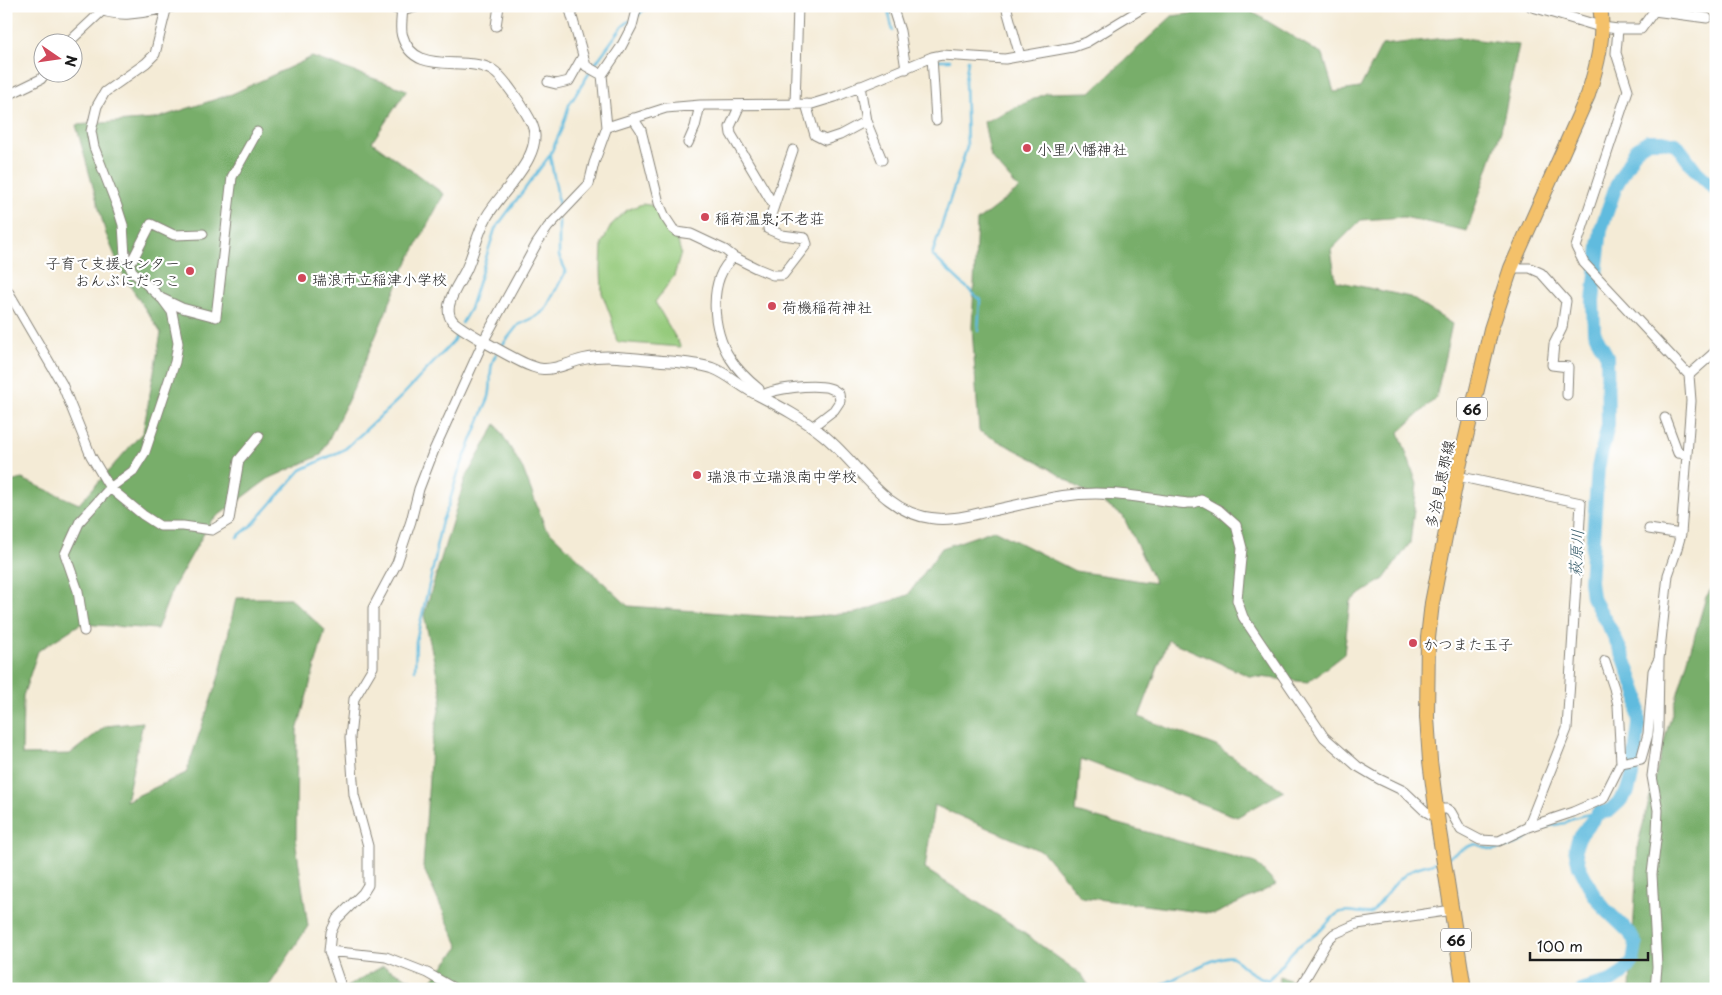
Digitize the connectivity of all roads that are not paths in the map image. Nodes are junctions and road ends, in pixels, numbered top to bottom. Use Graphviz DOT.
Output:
graph roads {
  1 [pos="91,6"];
  2 [pos="388,6"];
  3 [pos="420,6"];
  4 [pos="499,6"];
  5 [pos="569,6"];
  6 [pos="798,6"];
  7 [pos="892,6"];
  8 [pos="1006,6"];
  9 [pos="1146,6"];
  10 [pos="1600,6"];
  11 [pos="170,7"];
  12 [pos="1537,7"];
  13 [pos="636,8"];
  14 [pos="402,11"];
  15 [pos="101,12"];
  16 [pos="1707,18"];
  17 [pos="496,26"];
  18 [pos="1602,27"];
  19 [pos="1618,29"];
  20 [pos="79,32"];
  21 [pos="583,56"];
  22 [pos="1020,56"];
  23 [pos="932,57"];
  24 [pos="906,69"];
  25 [pos="602,75"];
  26 [pos="35,82"];
  27 [pos="548,82"];
  28 [pos="860,86"];
  29 [pos="6,96"];
  30 [pos="795,104"];
  31 [pos="806,104"];
  32 [pos="700,105"];
  33 [pos="740,105"];
  34 [pos="633,118"];
  35 [pos="936,120"];
  36 [pos="866,121"];
  37 [pos="607,127"];
  38 [pos="257,132"];
  39 [pos="688,143"];
  40 [pos="793,150"];
  41 [pos="882,160"];
  42 [pos="774,206"];
  43 [pos="203,234"];
  44 [pos="734,257"];
  45 [pos="128,262"];
  46 [pos="1511,268"];
  47 [pos="6,291"];
  48 [pos="161,298"];
  49 [pos="484,340"];
  50 [pos="1716,351"];
  51 [pos="1689,376"];
  52 [pos="1567,395"];
  53 [pos="760,396"];
  54 [pos="1665,418"];
  55 [pos="812,427"];
  56 [pos="259,436"];
  57 [pos="1686,454"];
  58 [pos="1456,476"];
  59 [pos="110,488"];
  60 [pos="1184,503"];
  61 [pos="1649,529"];
  62 [pos="1681,534"];
  63 [pos="84,631"];
  64 [pos="1659,659"];
  65 [pos="1605,661"];
  66 [pos="1621,763"];
  67 [pos="1437,812"];
  68 [pos="1528,827"];
  69 [pos="1452,910"];
  70 [pos="328,951"];
  71 [pos="342,989"];
  72 [pos="455,989"];
  73 [pos="1299,989"];
  74 [pos="1464,989"];
  75 [pos="1655,989"];
  1 -- 15 [label="street"];
  2 -- 14 [label="street"];
  3 -- 14 [label="street"];
  4 -- 17 [label="street"];
  5 -- 21 [label="street"];
  6 -- 30 [label="street"];
  7 -- 24 [label="street"];
  8 -- 22 [label="street"];
  9 -- 22 [label="street"];
  10 -- 18 [label="main road, 多治見恵那線 / 66"];
  11 -- 15 [label="street"];
  11 -- 45 [label="street"];
  12 -- 18 [label="street"];
  13 -- 25 [label="street"];
  14 -- 49 [label="street"];
  15 -- 20 [label="street"];
  16 -- 19 [label="street"];
  18 -- 19 [label="street"];
  18 -- 46 [label="main road, 多治見恵那線 / 66"];
  19 -- 51 [label="street"];
  21 -- 25 [label="street"];
  21 -- 27 [label="street"];
  22 -- 23 [label="street"];
  23 -- 24 [label="street"];
  23 -- 35 [label="street"];
  24 -- 28 [label="street"];
  25 -- 37 [label="street"];
  26 -- 29 [label="street"];
  28 -- 31 [label="street"];
  28 -- 36 [label="street"];
  30 -- 31 [label="street"];
  30 -- 33 [label="street"];
  31 -- 36 [label="street"];
  32 -- 33 [label="street"];
  32 -- 34 [label="street"];
  32 -- 39 [label="street"];
  33 -- 42 [label="street"];
  34 -- 37 [label="street"];
  34 -- 44 [label="street"];
  36 -- 41 [label="street"];
  37 -- 49 [label="street"];
  38 -- 48 [label="street"];
  40 -- 42 [label="street"];
  42 -- 44 [label="street"];
  43 -- 45 [label="street"];
  44 -- 53 [label="street"];
  45 -- 48 [label="street"];
  46 -- 52 [label="street"];
  46 -- 58 [label="main road, 多治見恵那線 / 66"];
  47 -- 59 [label="street"];
  48 -- 59 [label="street"];
  49 -- 53 [label="street"];
  49 -- 70 [label="street"];
  50 -- 51 [label="street"];
  51 -- 57 [label="street"];
  53 -- 55 [label="street"];
  53 -- 55 [label="street"];
  54 -- 57 [label="street"];
  55 -- 60 [label="street"];
  56 -- 59 [label="street"];
  57 -- 62 [label="street"];
  58 -- 67 [label="main road, 多治見恵那線 / 66"];
  58 -- 68 [label="street"];
  59 -- 63 [label="street"];
  60 -- 67 [label="street"];
  61 -- 62 [label="street"];
  62 -- 64 [label="street"];
  64 -- 66 [label="street"];
  64 -- 75 [label="street"];
  65 -- 66 [label="street"];
  66 -- 68 [label="street"];
  67 -- 68 [label="street"];
  67 -- 69 [label="main road, 多治見恵那線 / 66"];
  69 -- 73 [label="street"];
  69 -- 74 [label="main road, 多治見恵那線 / 66"];
  70 -- 71 [label="street"];
  70 -- 72 [label="street"];
}
